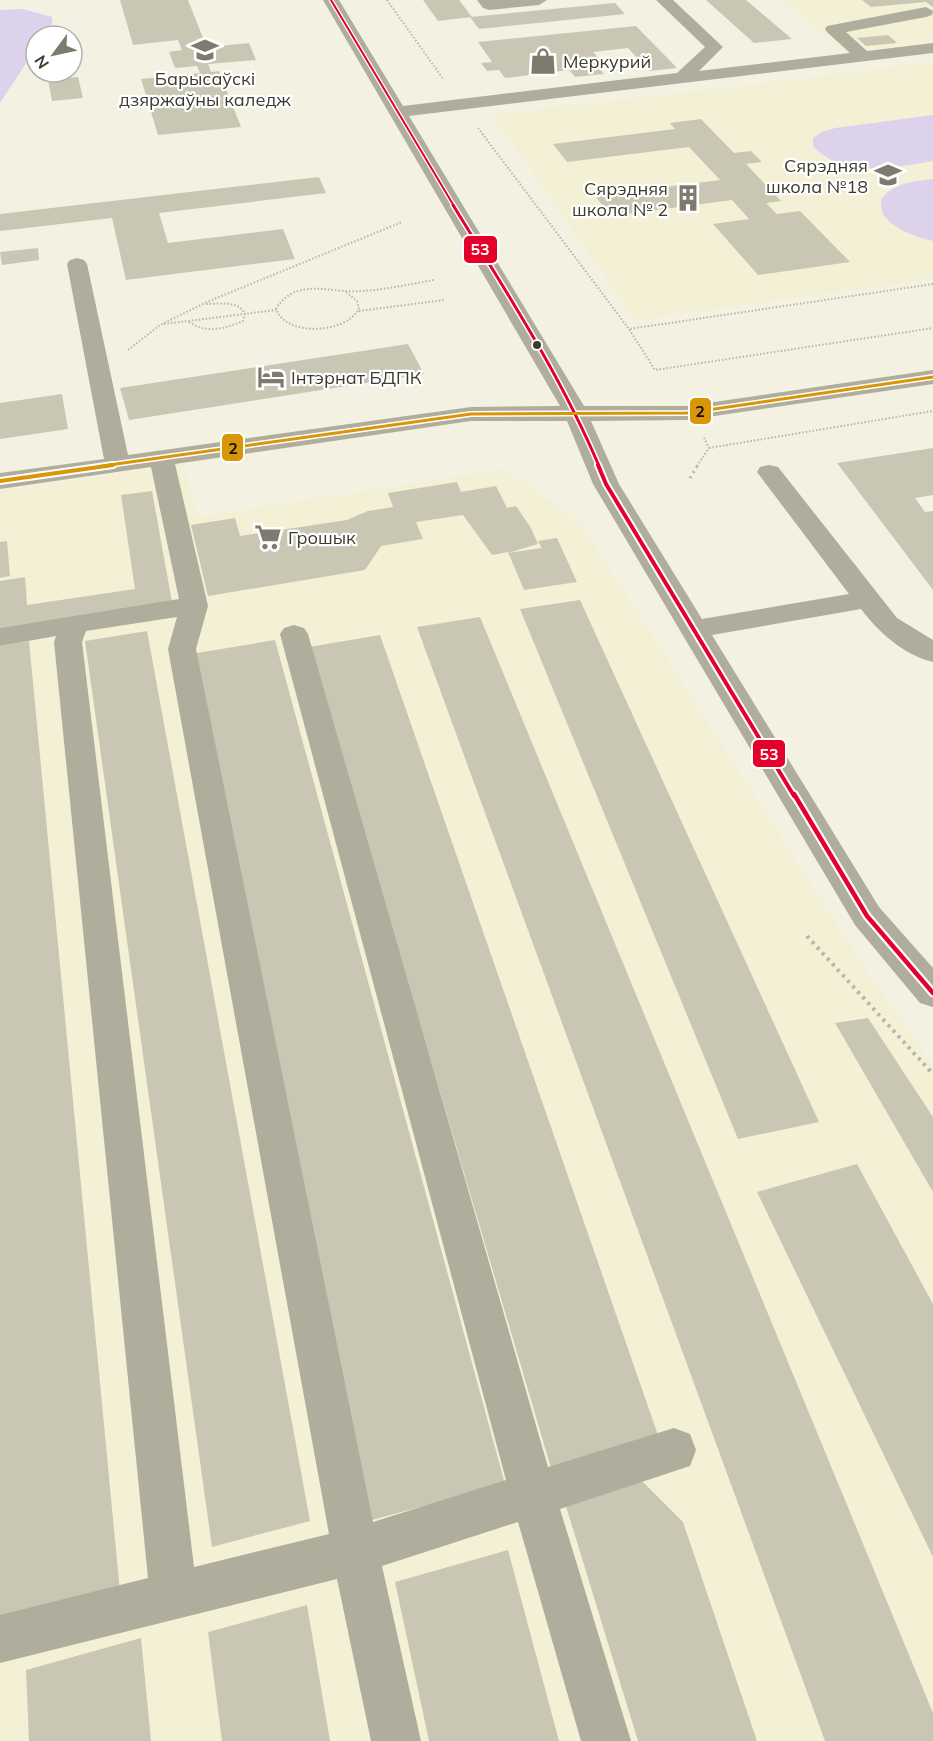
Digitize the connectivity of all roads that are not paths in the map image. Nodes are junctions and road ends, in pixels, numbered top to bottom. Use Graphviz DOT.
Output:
graph roads {
  1 [pos="331,0"];
  2 [pos="485,0"];
  3 [pos="538,0"];
  4 [pos="664,0"];
  5 [pos="926,12"];
  6 [pos="933,48"];
  7 [pos="863,56"];
  8 [pos="683,77"];
  9 [pos="398,112"];
  10 [pos="77,264"];
  11 [pos="933,377"];
  12 [pos="577,416"];
  13 [pos="161,457"];
  14 [pos="117,463"];
  15 [pos="769,472"];
  16 [pos="0,481"];
  17 [pos="868,598"];
  18 [pos="194,606"];
  19 [pos="74,624"];
  20 [pos="694,630"];
  21 [pos="294,634"];
  22 [pos="0,637"];
  23 [pos="933,653"];
  24 [pos="933,993"];
  25 [pos="674,1450"];
  26 [pos="533,1495"];
  27 [pos="355,1551"];
  28 [pos="174,1597"];
  29 [pos="0,1639"];
  30 [pos="396,1741"];
  31 [pos="606,1741"];
  1 -- 9 [label="street"];
  2 -- 3 [label="street"];
  4 -- 8 [label="street"];
  5 -- 7 [label="street"];
  6 -- 7 [label="street"];
  7 -- 8 [label="street"];
  8 -- 9 [label="street"];
  9 -- 12 [label="street"];
  10 -- 14 [label="street"];
  11 -- 12 [label="street"];
  12 -- 13 [label="street"];
  12 -- 20 [label="street"];
  13 -- 14 [label="street"];
  13 -- 18 [label="street"];
  14 -- 16 [label="street"];
  15 -- 17 [label="street"];
  17 -- 20 [label="street"];
  17 -- 23 [label="street"];
  18 -- 19 [label="street"];
  18 -- 27 [label="street"];
  19 -- 22 [label="street"];
  19 -- 28 [label="street"];
  20 -- 24 [label="street"];
  21 -- 26 [label="street"];
  25 -- 26 [label="street"];
  26 -- 27 [label="street"];
  26 -- 31 [label="street"];
  27 -- 28 [label="street"];
  27 -- 30 [label="street"];
  28 -- 29 [label="street"];
}
